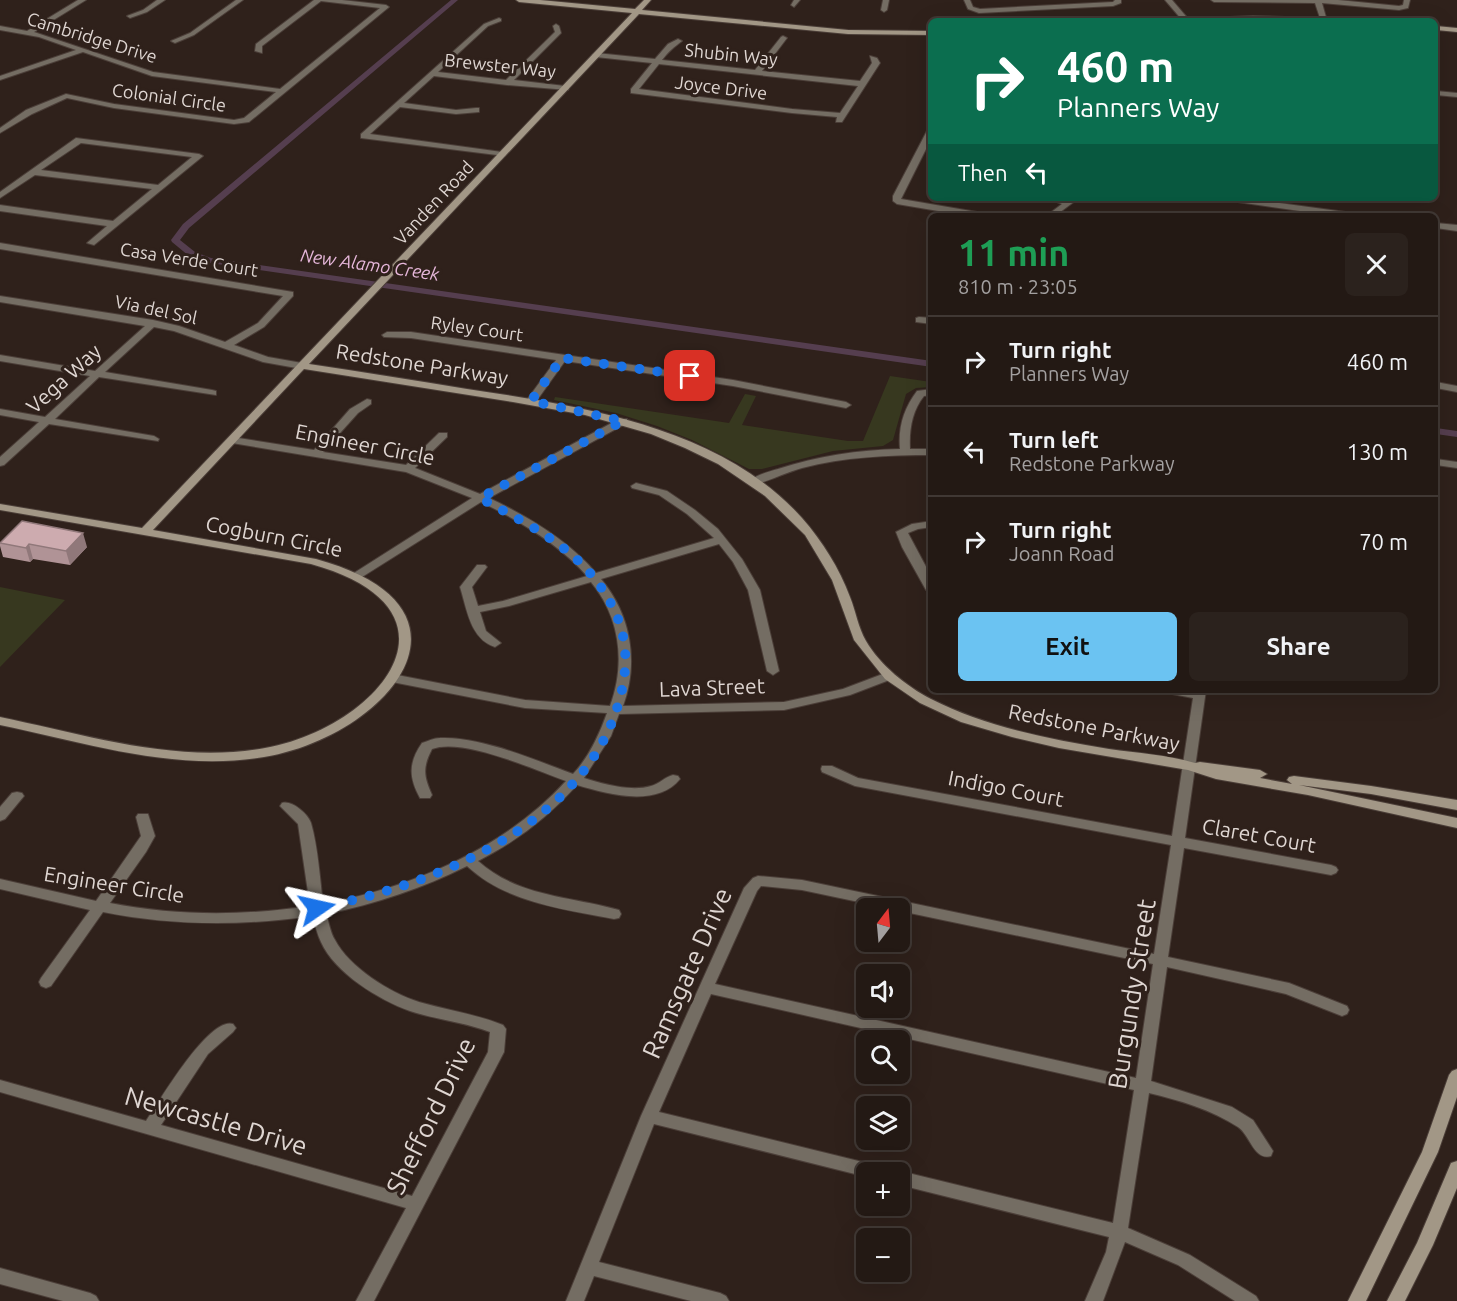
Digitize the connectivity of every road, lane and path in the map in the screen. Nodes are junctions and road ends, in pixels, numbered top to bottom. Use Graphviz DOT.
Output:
graph roads {
  1 [pos="82,0"];
  2 [pos="162,0"];
  3 [pos="240,0"];
  4 [pos="318,0"];
  5 [pos="324,0"];
  6 [pos="519,0"];
  7 [pos="648,0"];
  8 [pos="886,0"];
  9 [pos="967,0"];
  10 [pos="1118,0"];
  11 [pos="1168,0"];
  12 [pos="1214,0"];
  13 [pos="1318,0"];
  14 [pos="1407,0"];
  15 [pos="884,10"];
  16 [pos="635,12"];
  17 [pos="130,16"];
  18 [pos="1183,18"];
  19 [pos="1322,18"];
  20 [pos="498,20"];
  21 [pos="556,26"];
  22 [pos="0,27"];
  23 [pos="1438,30"];
  24 [pos="1457,32"];
  25 [pos="29,33"];
  26 [pos="928,33"];
  27 [pos="783,38"];
  28 [pos="174,41"];
  29 [pos="678,41"];
  30 [pos="82,50"];
  31 [pos="259,51"];
  32 [pos="596,55"];
  33 [pos="873,58"];
  34 [pos="657,61"];
  35 [pos="0,70"];
  36 [pos="757,73"];
  37 [pos="12,74"];
  38 [pos="432,74"];
  39 [pos="0,78"];
  40 [pos="507,83"];
  41 [pos="863,84"];
  42 [pos="565,88"];
  43 [pos="282,91"];
  44 [pos="1438,93"];
  45 [pos="1457,95"];
  46 [pos="398,105"];
  47 [pos="476,110"];
  48 [pos="0,131"];
  49 [pos="928,135"];
  50 [pos="502,154"];
  51 [pos="34,172"];
  52 [pos="160,188"];
  53 [pos="0,196"];
  54 [pos="1070,201"];
  55 [pos="1237,201"];
  56 [pos="0,208"];
  57 [pos="1285,212"];
  58 [pos="966,213"];
  59 [pos="1054,213"];
  60 [pos="1302,213"];
  61 [pos="1438,223"];
  62 [pos="1438,223"];
  63 [pos="1457,223"];
  64 [pos="115,224"];
  65 [pos="1457,228"];
  66 [pos="91,243"];
  67 [pos="0,246"];
  68 [pos="0,300"];
  69 [pos="919,320"];
  70 [pos="928,321"];
  71 [pos="153,323"];
  72 [pos="387,335"];
  73 [pos="226,346"];
  74 [pos="0,358"];
  75 [pos="562,358"];
  76 [pos="302,366"];
  77 [pos="97,373"];
  78 [pos="1438,378"];
  79 [pos="1457,380"];
  80 [pos="1438,385"];
  81 [pos="1457,389"];
  82 [pos="928,392"];
  83 [pos="212,393"];
  84 [pos="531,401"];
  85 [pos="367,402"];
  86 [pos="846,405"];
  87 [pos="0,412"];
  88 [pos="46,419"];
  89 [pos="623,421"];
  90 [pos="443,435"];
  91 [pos="154,439"];
  92 [pos="232,440"];
  93 [pos="905,452"];
  94 [pos="928,452"];
  95 [pos="316,454"];
  96 [pos="1438,462"];
  97 [pos="0,463"];
  98 [pos="1457,465"];
  99 [pos="408,469"];
  100 [pos="753,482"];
  101 [pos="636,486"];
  102 [pos="480,498"];
  103 [pos="0,507"];
  104 [pos="928,524"];
  105 [pos="145,532"];
  106 [pos="721,540"];
  107 [pos="481,567"];
  108 [pos="358,575"];
  109 [pos="593,577"];
  110 [pos="928,583"];
  111 [pos="476,610"];
  112 [pos="495,643"];
  113 [pos="773,671"];
  114 [pos="888,675"];
  115 [pos="392,678"];
  116 [pos="1200,693"];
  117 [pos="617,710"];
  118 [pos="0,721"];
  119 [pos="1190,766"];
  120 [pos="827,769"];
  121 [pos="673,779"];
  122 [pos="577,780"];
  123 [pos="425,795"];
  124 [pos="17,796"];
  125 [pos="1457,805"];
  126 [pos="287,806"];
  127 [pos="0,816"];
  128 [pos="143,817"];
  129 [pos="1457,823"];
  130 [pos="1179,843"];
  131 [pos="468,859"];
  132 [pos="1331,870"];
  133 [pos="0,884"];
  134 [pos="99,906"];
  135 [pos="317,908"];
  136 [pos="614,914"];
  137 [pos="1162,960"];
  138 [pos="46,982"];
  139 [pos="708,988"];
  140 [pos="1342,1010"];
  141 [pos="228,1028"];
  142 [pos="1457,1075"];
  143 [pos="1142,1085"];
  144 [pos="0,1086"];
  145 [pos="649,1116"];
  146 [pos="151,1127"];
  147 [pos="1265,1151"];
  148 [pos="856,1167"];
  149 [pos="1457,1168"];
  150 [pos="910,1180"];
  151 [pos="417,1204"];
  152 [pos="1119,1232"];
  153 [pos="589,1267"];
  154 [pos="0,1276"];
  155 [pos="90,1301"];
  156 [pos="365,1301"];
  157 [pos="575,1301"];
  158 [pos="720,1301"];
  159 [pos="1094,1301"];
  160 [pos="1250,1301"];
  161 [pos="1357,1301"];
  162 [pos="1396,1301"];
  1 -- 25 [label="street"];
  2 -- 17 [label="street"];
  3 -- 28 [label="street"];
  4 -- 31 [label="street"];
  5 -- 43 [label="street, Colonial Circle"];
  6 -- 16 [label="street"];
  7 -- 16 [label="street, Vanden Road"];
  8 -- 15 [label="street"];
  9 -- 10 [label="street"];
  11 -- 18 [label="street"];
  12 -- 13 [label="street"];
  13 -- 14 [label="street"];
  13 -- 19 [label="street"];
  16 -- 26 [label="street"];
  16 -- 32 [label="street, Vanden Road"];
  20 -- 38 [label="street"];
  21 -- 40 [label="street"];
  22 -- 25 [label="street, Cambridge Drive"];
  23 -- 24 [label="street"];
  25 -- 30 [label="street, Cambridge Drive"];
  27 -- 36 [label="street"];
  29 -- 34 [label="street"];
  30 -- 37 [label="street"];
  30 -- 43 [label="street, Cambridge Drive"];
  32 -- 34 [label="street, Shubin Way"];
  32 -- 42 [label="street, Vanden Road"];
  33 -- 41 [label="street"];
  34 -- 36 [label="street, Shubin Way"];
  34 -- 41 [label="street, Joyce Drive"];
  35 -- 37 [label="street"];
  36 -- 41 [label="street, Shubin Way"];
  37 -- 39 [label="street"];
  38 -- 40 [label="street, Brewster Way"];
  38 -- 46 [label="street"];
  40 -- 42 [label="street, Brewster Way"];
  42 -- 50 [label="street, Vanden Road"];
  43 -- 48 [label="street, Colonial Circle"];
  44 -- 45 [label="street"];
  46 -- 47 [label="street"];
  46 -- 50 [label="street"];
  49 -- 58 [label="street"];
  50 -- 76 [label="street, Vanden Road"];
  51 -- 52 [label="street"];
  51 -- 52 [label="street"];
  51 -- 53 [label="street"];
  52 -- 64 [label="street"];
  54 -- 59 [label="street"];
  55 -- 57 [label="street"];
  56 -- 64 [label="street"];
  57 -- 60 [label="street"];
  61 -- 63 [label="street"];
  62 -- 65 [label="street"];
  64 -- 66 [label="street"];
  67 -- 73 [label="street, Casa Verde Court"];
  68 -- 71 [label="street, Via del Sol"];
  69 -- 70 [label="street"];
  71 -- 73 [label="street, Via del Sol"];
  71 -- 77 [label="street, Vega Way"];
  72 -- 75 [label="street, Ryley Court"];
  73 -- 76 [label="street, Via del Sol"];
  74 -- 77 [label="street"];
  75 -- 84 [label="street"];
  75 -- 86 [label="street, Ryley Court"];
  76 -- 84 [label="street, Redstone Parkway"];
  76 -- 92 [label="street, Vanden Road"];
  77 -- 83 [label="street"];
  77 -- 88 [label="street, Vega Way"];
  78 -- 79 [label="street"];
  80 -- 81 [label="street"];
  82 -- 93 [label="street"];
  84 -- 89 [label="street, Redstone Parkway"];
  85 -- 95 [label="street"];
  87 -- 88 [label="street"];
  88 -- 91 [label="street"];
  88 -- 97 [label="street, Vega Way"];
  89 -- 100 [label="street, Redstone Parkway"];
  89 -- 102 [label="street"];
  90 -- 99 [label="street"];
  92 -- 95 [label="street, Engineer Circle"];
  92 -- 105 [label="street, Vanden Road"];
  93 -- 94 [label="street"];
  93 -- 100 [label="street"];
  95 -- 99 [label="street, Engineer Circle"];
  96 -- 98 [label="street"];
  99 -- 102 [label="street, Engineer Circle"];
  100 -- 114 [label="street, Redstone Parkway"];
  101 -- 106 [label="street"];
  102 -- 108 [label="street"];
  102 -- 109 [label="street, Engineer Circle"];
  103 -- 105 [label="street, Cogburn Circle"];
  104 -- 110 [label="street"];
  105 -- 108 [label="street, Cogburn Circle"];
  106 -- 109 [label="street"];
  106 -- 113 [label="street"];
  107 -- 111 [label="street"];
  108 -- 115 [label="street, Cogburn Circle"];
  109 -- 111 [label="street"];
  109 -- 117 [label="street, Engineer Circle"];
  111 -- 112 [label="street"];
  114 -- 117 [label="street, Lava Street"];
  114 -- 119 [label="street, Redstone Parkway"];
  115 -- 117 [label="street, Lava Street"];
  115 -- 118 [label="street, Cogburn Circle"];
  116 -- 119 [label="street, Burgundy Street"];
  117 -- 122 [label="street, Engineer Circle"];
  119 -- 125 [label="street, Redstone Parkway"];
  119 -- 129 [label="street, Redstone Parkway"];
  119 -- 130 [label="street, Burgundy Street"];
  120 -- 130 [label="street, Indigo Court"];
  121 -- 122 [label="street"];
  122 -- 123 [label="street"];
  122 -- 131 [label="street, Engineer Circle"];
  124 -- 127 [label="street"];
  126 -- 135 [label="street"];
  128 -- 134 [label="street"];
  130 -- 132 [label="street, Claret Court"];
  130 -- 137 [label="street, Burgundy Street"];
  131 -- 135 [label="street, Engineer Circle"];
  131 -- 136 [label="street"];
  133 -- 134 [label="street, Engineer Circle"];
  134 -- 135 [label="street, Engineer Circle"];
  134 -- 138 [label="street"];
  135 -- 151 [label="street, Shefford Drive"];
  137 -- 139 [label="street, Ramsgate Drive"];
  137 -- 140 [label="street"];
  137 -- 143 [label="street, Burgundy Street"];
  139 -- 143 [label="street"];
  139 -- 145 [label="street, Ramsgate Drive"];
  141 -- 146 [label="street"];
  142 -- 161 [label="street"];
  143 -- 147 [label="street"];
  143 -- 152 [label="street, Burgundy Street"];
  144 -- 146 [label="street, Newcastle Drive"];
  145 -- 148 [label="street"];
  145 -- 153 [label="street, Ramsgate Drive"];
  146 -- 151 [label="street, Newcastle Drive"];
  149 -- 162 [label="street"];
  150 -- 152 [label="street"];
  151 -- 156 [label="street, Shefford Drive"];
  152 -- 159 [label="street, Burgundy Street"];
  152 -- 160 [label="street"];
  153 -- 157 [label="street, Ramsgate Drive"];
  153 -- 158 [label="street"];
  154 -- 155 [label="street"];
}
